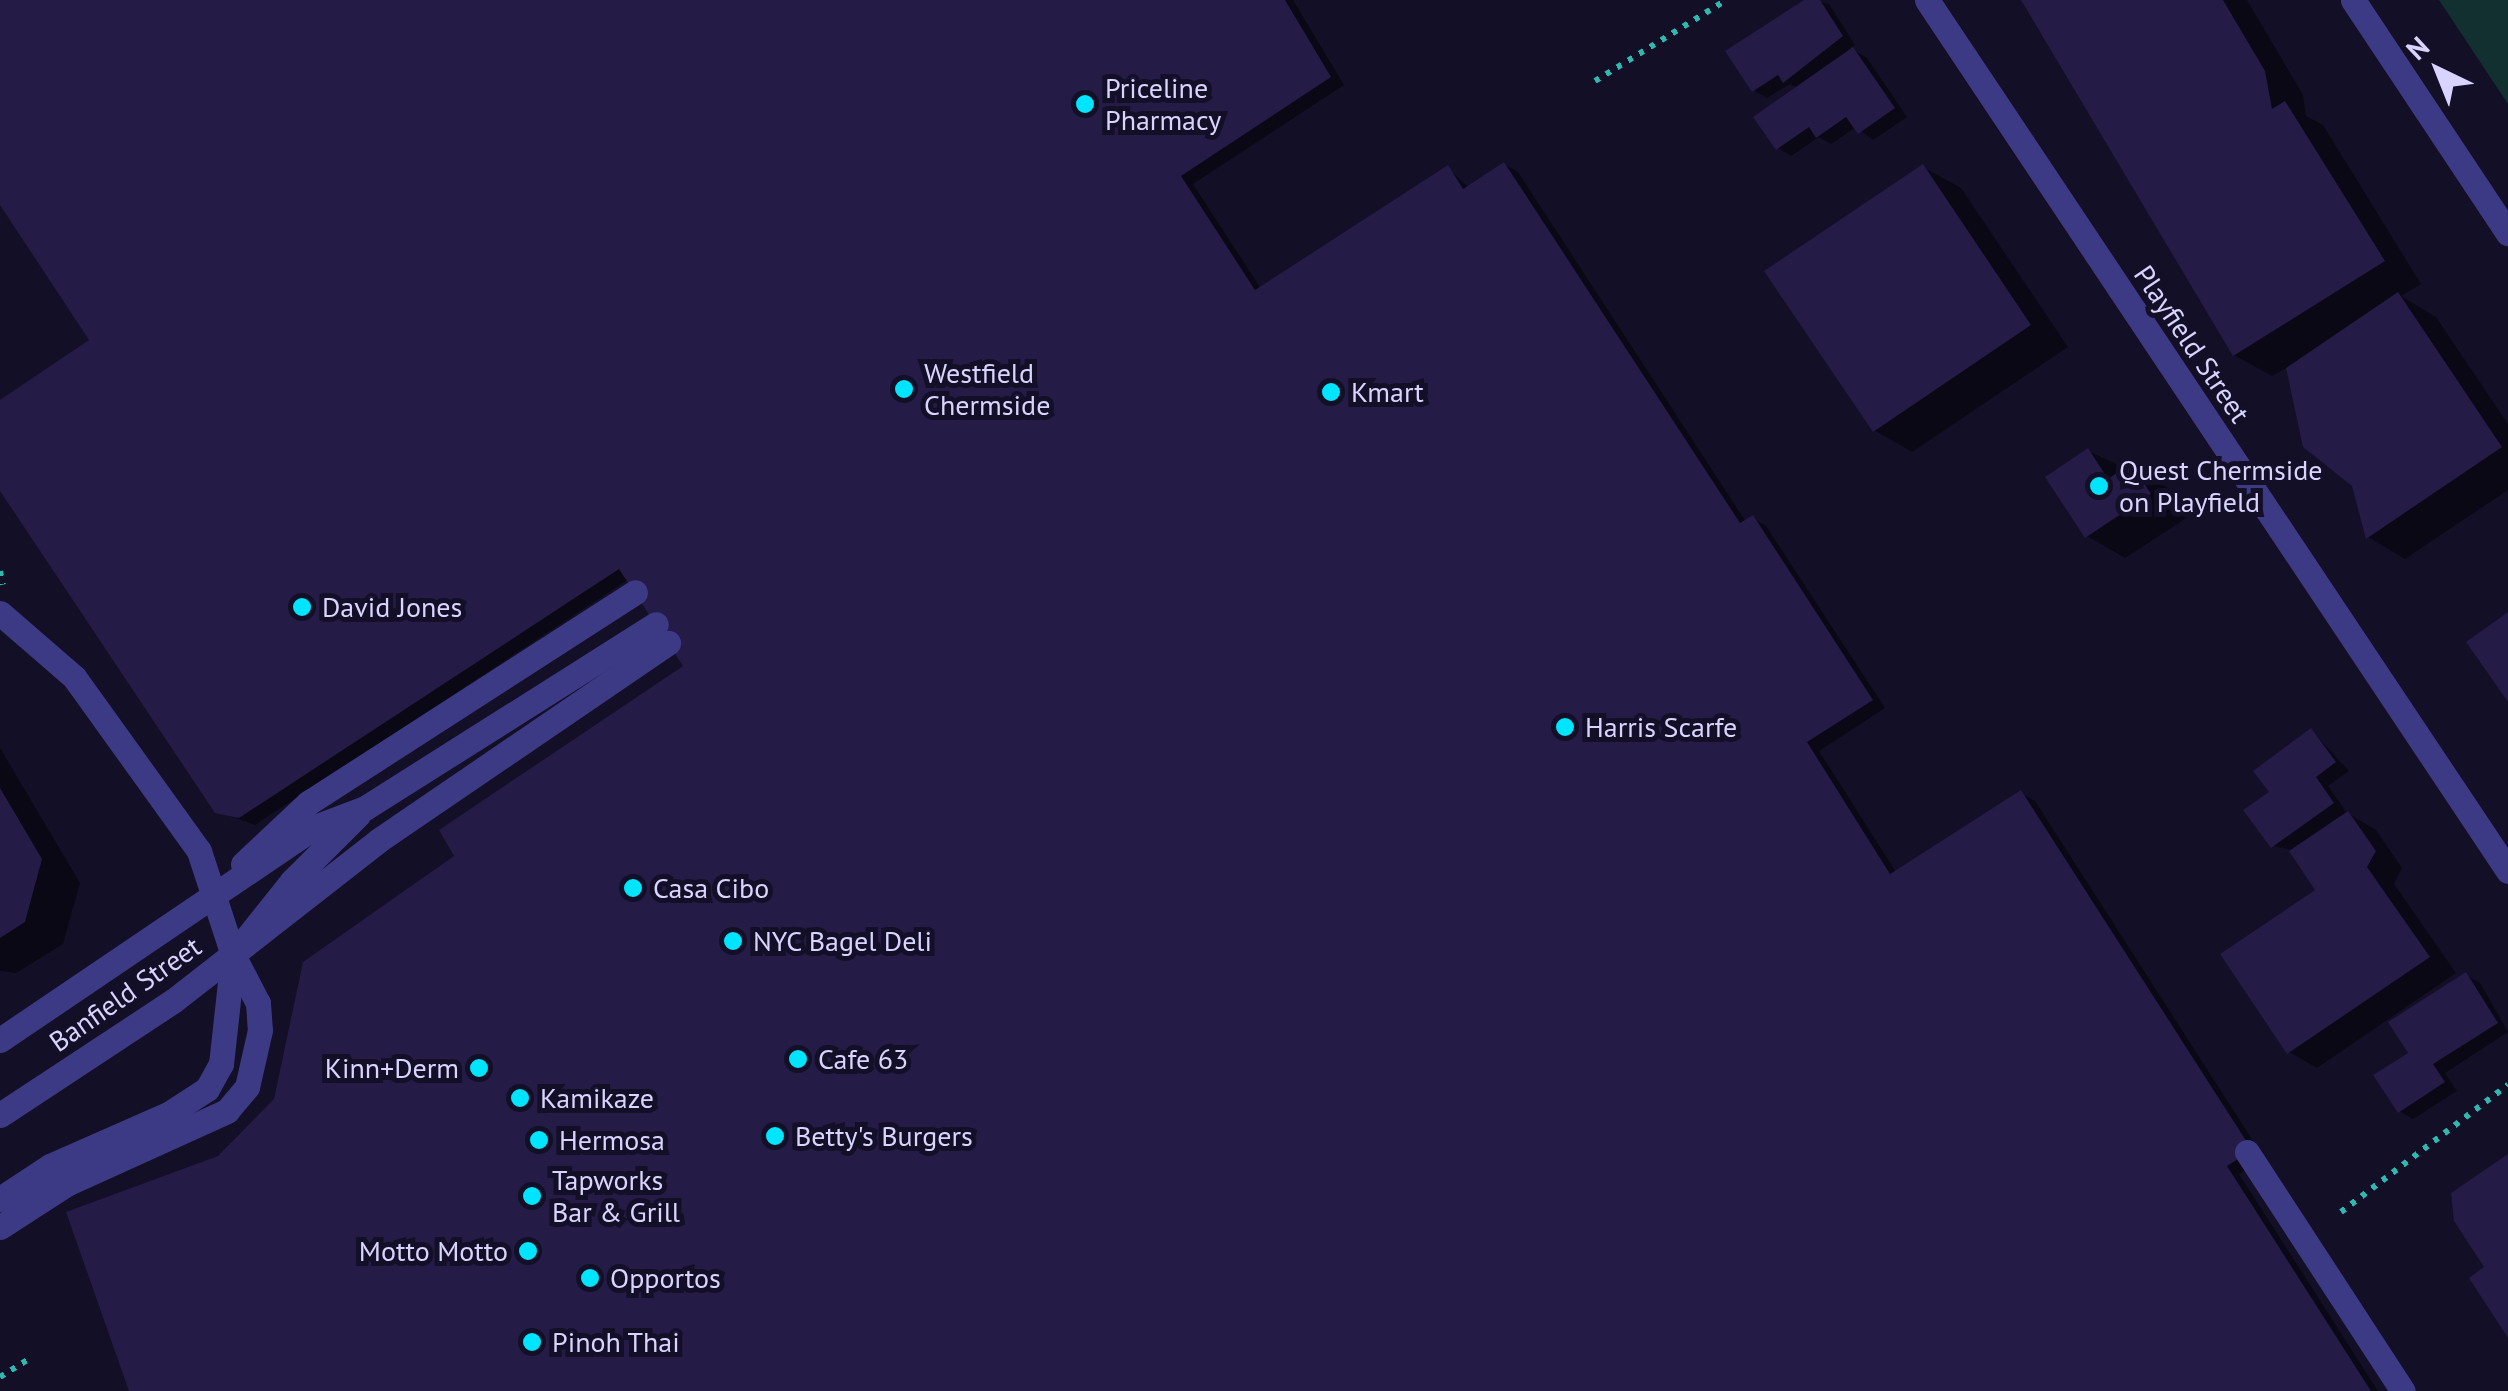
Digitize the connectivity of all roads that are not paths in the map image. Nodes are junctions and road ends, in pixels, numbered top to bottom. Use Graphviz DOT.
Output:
graph roads {
  1 [pos="1927,0"];
  2 [pos="2353,0"];
  3 [pos="2508,233"];
  4 [pos="635,592"];
  5 [pos="0,613"];
  6 [pos="365,808"];
  7 [pos="2508,871"];
  8 [pos="217,894"];
  9 [pos="233,955"];
  10 [pos="0,1040"];
  11 [pos="0,1115"];
  12 [pos="2247,1152"];
  13 [pos="0,1199"];
  14 [pos="0,1227"];
  15 [pos="2403,1391"];
  1 -- 7 [label="street, Playfield Street"];
  2 -- 3 [label="street"];
  4 -- 8 [label="street"];
  5 -- 8 [label="street"];
  6 -- 8 [label="street"];
  6 -- 9 [label="street"];
  6 -- 9 [label="street"];
  8 -- 9 [label="street"];
  8 -- 10 [label="street, Banfield Street"];
  9 -- 11 [label="street, Banfield Street"];
  9 -- 13 [label="street"];
  9 -- 14 [label="street"];
  12 -- 15 [label="street"];
}
